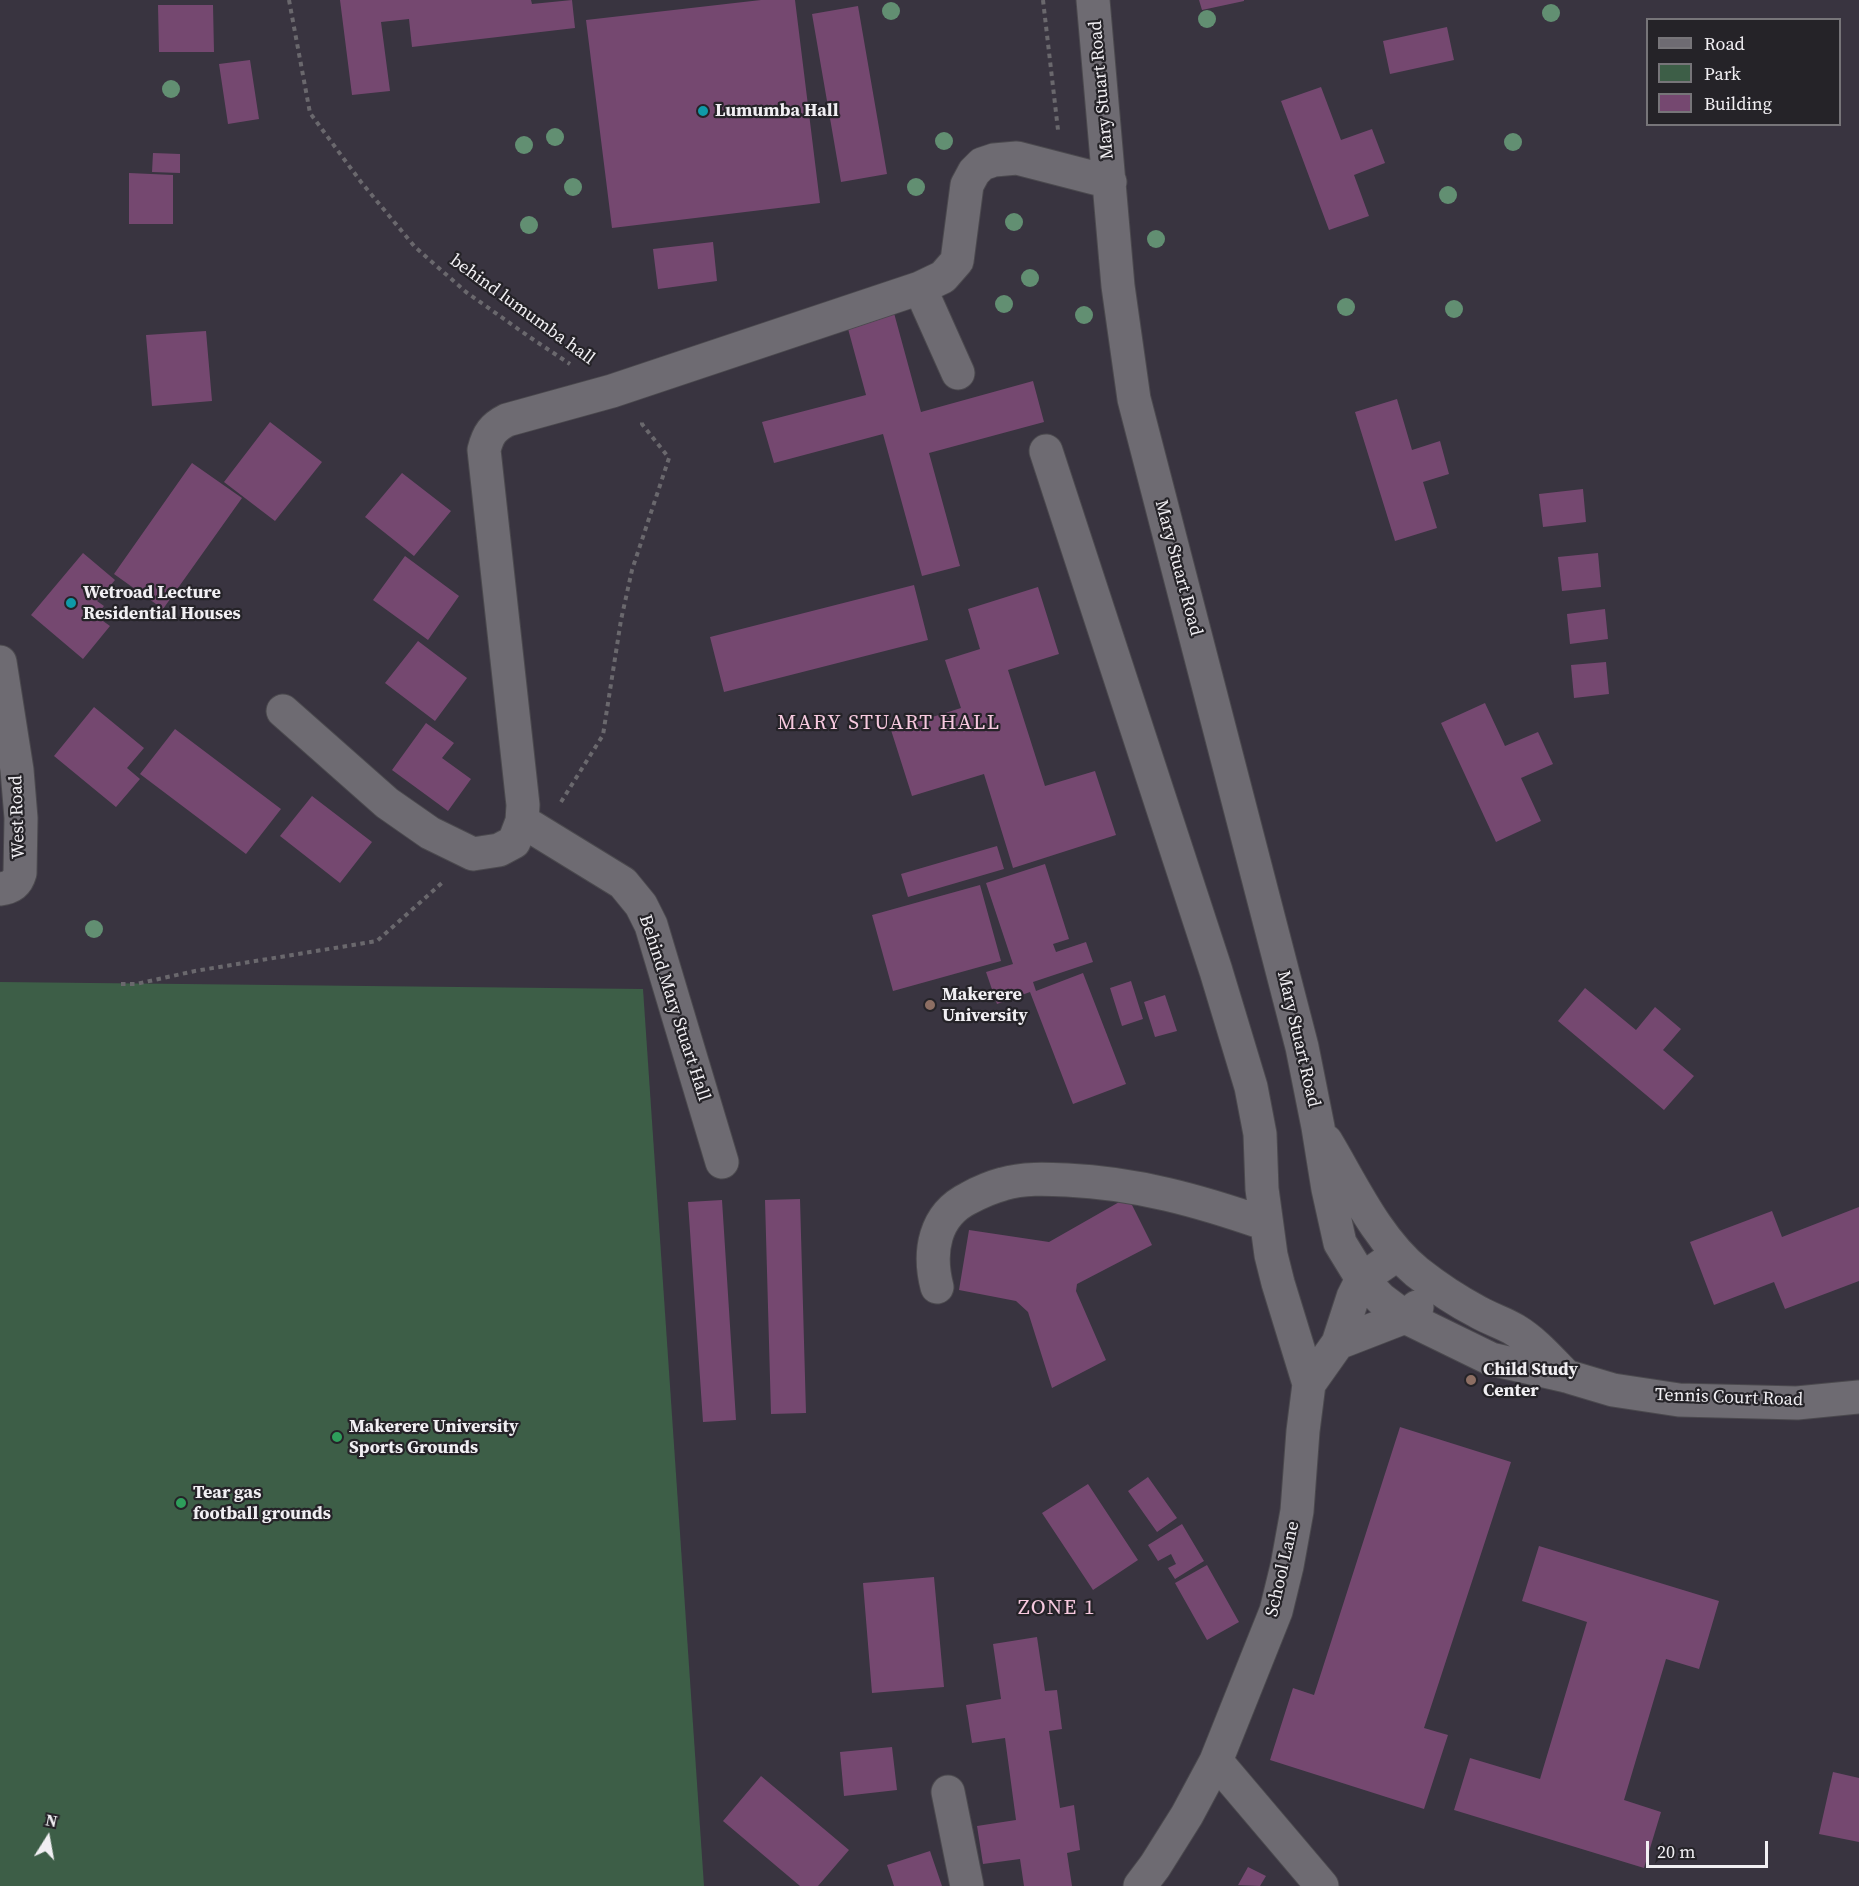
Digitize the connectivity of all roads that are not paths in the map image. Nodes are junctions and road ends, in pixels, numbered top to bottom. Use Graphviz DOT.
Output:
graph roads {
  1 [pos="1093,0"];
  2 [pos="1110,182"];
  3 [pos="920,288"];
  4 [pos="958,373"];
  5 [pos="1046,452"];
  6 [pos="0,662"];
  7 [pos="283,711"];
  8 [pos="532,827"];
  9 [pos="0,889"];
  10 [pos="1318,1127"];
  11 [pos="722,1162"];
  12 [pos="1266,1224"];
  13 [pos="1398,1254"];
  14 [pos="1362,1279"];
  15 [pos="937,1287"];
  16 [pos="1440,1288"];
  17 [pos="1405,1317"];
  18 [pos="1338,1343"];
  19 [pos="1566,1376"];
  20 [pos="1309,1384"];
  21 [pos="1859,1397"];
  22 [pos="1216,1761"];
  23 [pos="948,1792"];
  24 [pos="967,1886"];
  25 [pos="1140,1886"];
  26 [pos="1322,1886"];
  1 -- 2 [label="lane, Mary Stuart Road"];
  2 -- 3 [label="lane"];
  2 -- 10 [label="lane, Mary Stuart Road"];
  3 -- 4 [label="lane"];
  3 -- 8 [label="lane"];
  5 -- 12 [label="lane"];
  6 -- 9 [label="lane, West Road"];
  7 -- 8 [label="lane"];
  8 -- 11 [label="lane, Behind Mary Stuart Hall"];
  10 -- 13 [label="lane"];
  10 -- 14 [label="lane, Tennis Court Road"];
  12 -- 15 [label="lane"];
  12 -- 20 [label="lane"];
  13 -- 14 [label="lane"];
  13 -- 16 [label="lane"];
  14 -- 17 [label="lane, Tennis Court Road"];
  14 -- 18 [label="lane, School Lane"];
  16 -- 17 [label="lane"];
  16 -- 19 [label="lane"];
  17 -- 18 [label="lane"];
  17 -- 19 [label="lane, Tennis Court Road"];
  18 -- 20 [label="lane, School Lane"];
  19 -- 21 [label="lane, Tennis Court Road"];
  20 -- 22 [label="lane, School Lane"];
  22 -- 25 [label="lane, School Lane"];
  22 -- 26 [label="lane"];
  23 -- 24 [label="lane"];
}
